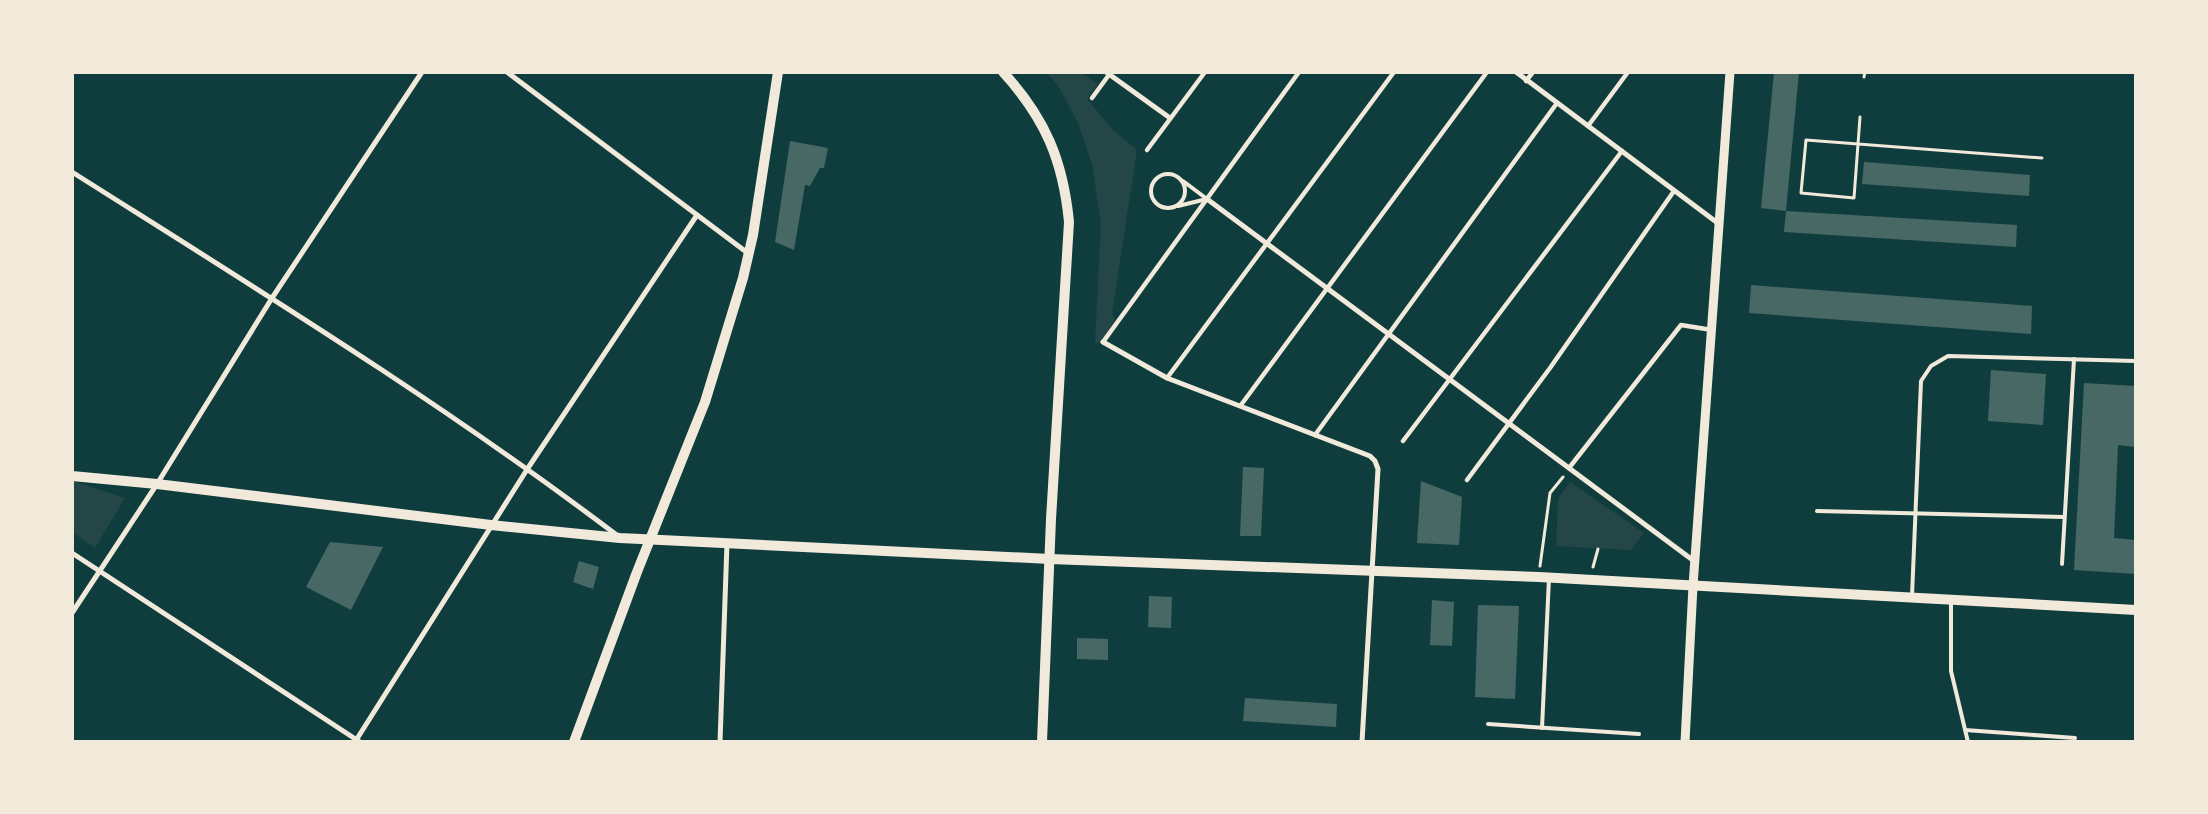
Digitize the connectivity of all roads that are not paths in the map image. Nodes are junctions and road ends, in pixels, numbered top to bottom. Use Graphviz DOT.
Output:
graph roads {
  1 [pos="422,72"];
  2 [pos="507,72"];
  3 [pos="778,72"];
  4 [pos="1003,72"];
  5 [pos="1205,72"];
  6 [pos="1299,72"];
  7 [pos="1394,72"];
  8 [pos="1487,72"];
  9 [pos="1516,72"];
  10 [pos="1532,72"];
  11 [pos="1628,72"];
  12 [pos="1730,72"];
  13 [pos="1109,73"];
  14 [pos="1526,81"];
  15 [pos="1092,98"];
  16 [pos="1557,103"];
  17 [pos="1170,118"];
  18 [pos="1588,126"];
  19 [pos="1147,150"];
  20 [pos="1622,151"];
  21 [pos="72,172"];
  22 [pos="1177,177"];
  23 [pos="1674,190"];
  24 [pos="1207,199"];
  25 [pos="1174,207"];
  26 [pos="697,215"];
  27 [pos="1720,224"];
  28 [pos="1267,244"];
  29 [pos="749,254"];
  30 [pos="1327,289"];
  31 [pos="272,298"];
  32 [pos="1712,330"];
  33 [pos="1388,334"];
  34 [pos="1103,342"];
  35 [pos="2074,359"];
  36 [pos="2136,361"];
  37 [pos="1167,378"];
  38 [pos="1449,379"];
  39 [pos="1241,405"];
  40 [pos="1509,424"];
  41 [pos="1315,435"];
  42 [pos="1403,441"];
  43 [pos="528,468"];
  44 [pos="1569,468"];
  45 [pos="72,476"];
  46 [pos="1468,480"];
  47 [pos="157,484"];
  48 [pos="1817,511"];
  49 [pos="1916,513"];
  50 [pos="2064,517"];
  51 [pos="490,526"];
  52 [pos="620,538"];
  53 [pos="651,540"];
  54 [pos="727,542"];
  55 [pos="72,553"];
  56 [pos="1050,559"];
  57 [pos="1695,561"];
  58 [pos="2062,564"];
  59 [pos="100,570"];
  60 [pos="1371,570"];
  61 [pos="1544,578"];
  62 [pos="1693,586"];
  63 [pos="1912,596"];
  64 [pos="1951,599"];
  65 [pos="2136,610"];
  66 [pos="72,613"];
  67 [pos="1488,724"];
  68 [pos="1542,728"];
  69 [pos="1965,730"];
  70 [pos="1638,734"];
  71 [pos="2075,738"];
  72 [pos="357,741"];
  73 [pos="574,742"];
  74 [pos="720,742"];
  75 [pos="1042,742"];
  76 [pos="1362,742"];
  77 [pos="1685,742"];
  78 [pos="1968,742"];
  1 -- 31 [label="street"];
  2 -- 26 [label="street"];
  3 -- 29 [label="main road"];
  4 -- 56 [label="main road"];
  5 -- 17 [label="street"];
  6 -- 24 [label="street"];
  7 -- 28 [label="street"];
  8 -- 30 [label="street"];
  9 -- 14 [label="street"];
  10 -- 14 [label="street"];
  11 -- 18 [label="street"];
  12 -- 27 [label="street"];
  13 -- 15 [label="street"];
  13 -- 17 [label="street"];
  14 -- 16 [label="street"];
  16 -- 18 [label="street"];
  16 -- 33 [label="street"];
  17 -- 19 [label="street"];
  18 -- 20 [label="street"];
  20 -- 23 [label="street"];
  20 -- 38 [label="street"];
  21 -- 31 [label="street"];
  22 -- 24 [label="lane"];
  22 -- 25 [label="lane"];
  22 -- 25 [label="lane"];
  23 -- 27 [label="street"];
  23 -- 40 [label="street"];
  24 -- 25 [label="lane"];
  24 -- 28 [label="street"];
  24 -- 34 [label="street"];
  26 -- 29 [label="street"];
  26 -- 43 [label="street"];
  27 -- 32 [label="street"];
  28 -- 30 [label="street"];
  28 -- 37 [label="street"];
  29 -- 53 [label="main road"];
  30 -- 33 [label="street"];
  30 -- 39 [label="street"];
  31 -- 43 [label="street"];
  31 -- 47 [label="street"];
  32 -- 44 [label="street"];
  32 -- 57 [label="street"];
  33 -- 38 [label="street"];
  33 -- 41 [label="street"];
  34 -- 37 [label="street"];
  35 -- 36 [label="lane"];
  35 -- 49 [label="lane"];
  35 -- 50 [label="lane"];
  37 -- 39 [label="street"];
  38 -- 40 [label="street"];
  38 -- 42 [label="street"];
  39 -- 41 [label="street"];
  40 -- 44 [label="street"];
  40 -- 46 [label="street"];
  41 -- 60 [label="street"];
  43 -- 51 [label="street"];
  43 -- 52 [label="street"];
  44 -- 57 [label="street"];
  45 -- 47 [label="main road"];
  47 -- 51 [label="main road"];
  47 -- 59 [label="street"];
  48 -- 49 [label="lane"];
  49 -- 50 [label="lane"];
  49 -- 63 [label="lane"];
  50 -- 58 [label="lane"];
  51 -- 52 [label="main road"];
  51 -- 72 [label="street"];
  52 -- 53 [label="main road"];
  53 -- 54 [label="main road"];
  53 -- 73 [label="main road"];
  54 -- 56 [label="main road"];
  54 -- 74 [label="street"];
  55 -- 59 [label="street"];
  56 -- 60 [label="main road"];
  56 -- 75 [label="main road"];
  57 -- 62 [label="street"];
  59 -- 66 [label="street"];
  59 -- 72 [label="street"];
  60 -- 61 [label="main road"];
  60 -- 76 [label="street"];
  61 -- 62 [label="main road"];
  61 -- 68 [label="lane"];
  62 -- 63 [label="main road"];
  62 -- 77 [label="street"];
  63 -- 64 [label="main road"];
  64 -- 65 [label="main road"];
  64 -- 69 [label="lane"];
  67 -- 68 [label="lane"];
  68 -- 70 [label="lane"];
  69 -- 71 [label="lane"];
  69 -- 78 [label="lane"];
}
